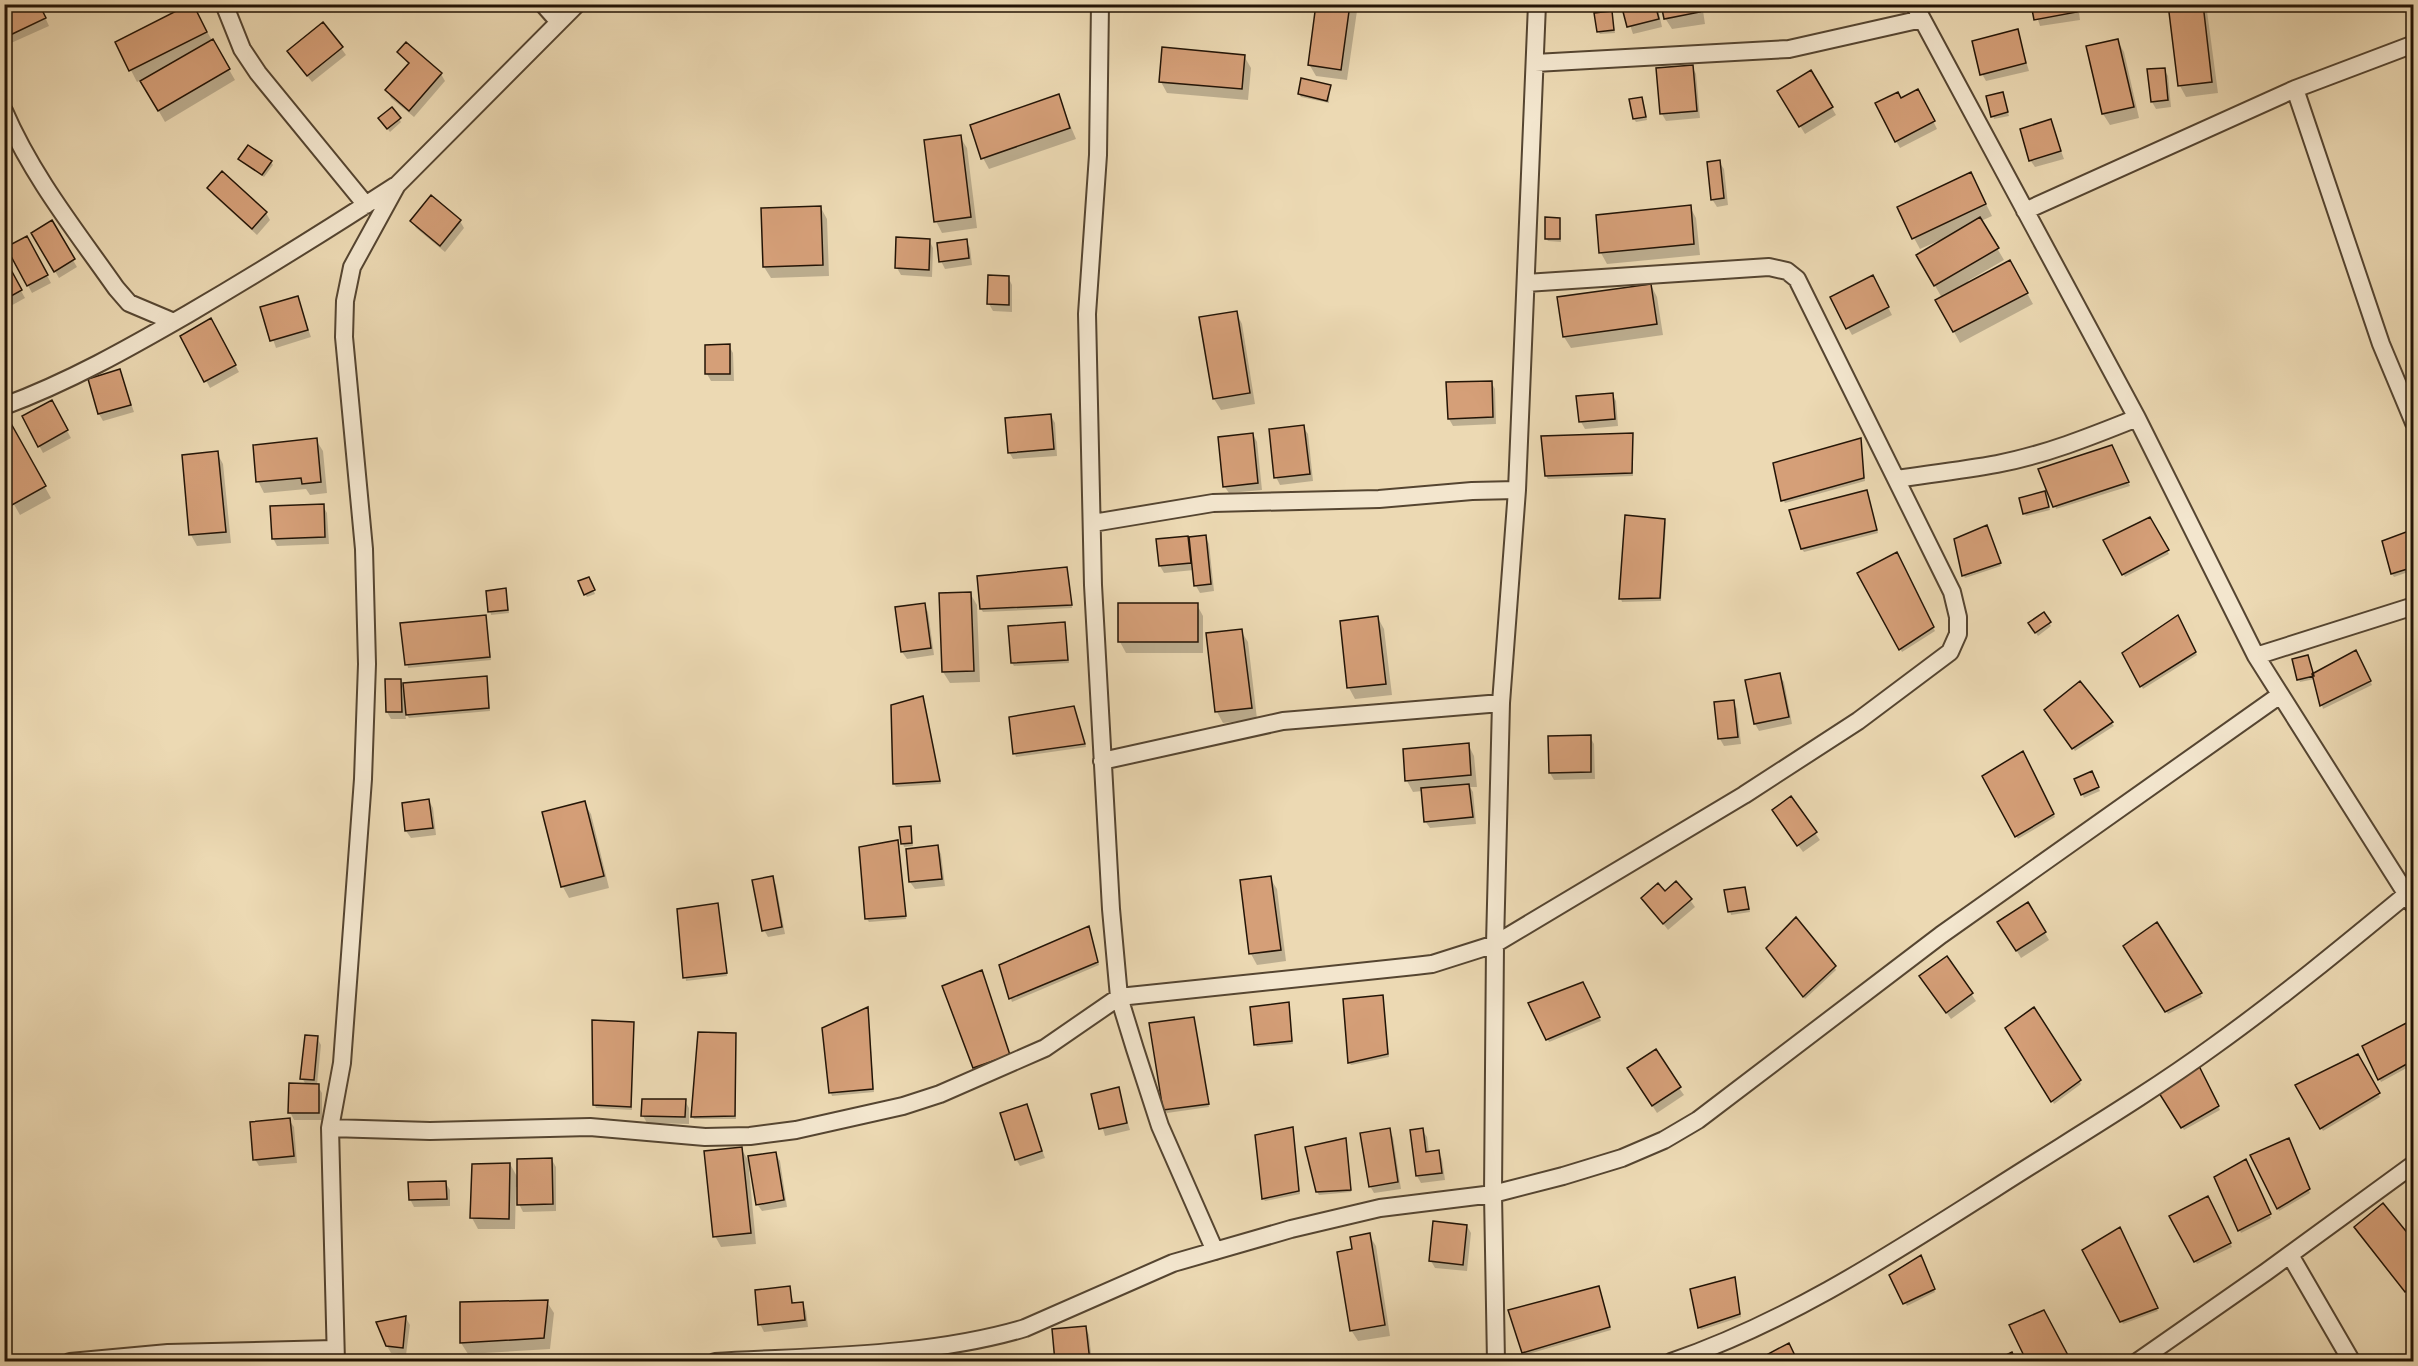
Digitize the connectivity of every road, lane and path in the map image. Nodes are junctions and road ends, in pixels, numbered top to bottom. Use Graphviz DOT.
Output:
graph roads {
  1 [pos="224,4"];
  2 [pos="543,4"];
  3 [pos="577,4"];
  4 [pos="1100,4"];
  5 [pos="1537,4"];
  6 [pos="1918,12"];
  7 [pos="559,22"];
  8 [pos="2414,44"];
  9 [pos="1535,63"];
  10 [pos="2295,89"];
  11 [pos="4,111"];
  12 [pos="397,185"];
  13 [pos="366,205"];
  14 [pos="2025,211"];
  15 [pos="1526,283"];
  16 [pos="174,322"];
  17 [pos="4,406"];
  18 [pos="2137,418"];
  19 [pos="2414,423"];
  20 [pos="1896,479"];
  21 [pos="1517,490"];
  22 [pos="1093,523"];
  23 [pos="2414,606"];
  24 [pos="2256,656"];
  25 [pos="2280,695"];
  26 [pos="1501,703"];
  27 [pos="1102,761"];
  28 [pos="2410,900"];
  29 [pos="1495,944"];
  30 [pos="1119,997"];
  31 [pos="330,1128"];
  32 [pos="2414,1164"];
  33 [pos="1493,1194"];
  34 [pos="1215,1251"];
  35 [pos="2290,1255"];
  36 [pos="335,1355"];
  37 [pos="70,1362"];
  38 [pos="715,1362"];
  39 [pos="1496,1362"];
  40 [pos="1671,1362"];
  41 [pos="2137,1362"];
  42 [pos="2352,1362"];
  1 -- 13 [label="street"];
  2 -- 7 [label="street"];
  3 -- 7 [label="street"];
  4 -- 22 [label="street"];
  5 -- 9 [label="street"];
  6 -- 9 [label="street"];
  6 -- 14 [label="street"];
  7 -- 12 [label="street"];
  8 -- 10 [label="street"];
  9 -- 15 [label="street"];
  10 -- 14 [label="street"];
  10 -- 19 [label="street"];
  11 -- 16 [label="street"];
  12 -- 13 [label="street"];
  12 -- 31 [label="street"];
  13 -- 16 [label="street"];
  14 -- 18 [label="street"];
  15 -- 20 [label="street"];
  15 -- 21 [label="street"];
  16 -- 17 [label="street"];
  18 -- 20 [label="street"];
  18 -- 24 [label="street"];
  20 -- 29 [label="street"];
  21 -- 22 [label="street"];
  21 -- 26 [label="street"];
  22 -- 27 [label="street"];
  23 -- 24 [label="street"];
  24 -- 25 [label="street"];
  25 -- 28 [label="street"];
  25 -- 33 [label="street"];
  26 -- 27 [label="street"];
  26 -- 29 [label="street"];
  27 -- 30 [label="street"];
  28 -- 40 [label="street"];
  29 -- 30 [label="street"];
  29 -- 33 [label="street"];
  30 -- 31 [label="street"];
  30 -- 34 [label="street"];
  31 -- 36 [label="street"];
  32 -- 35 [label="street"];
  33 -- 34 [label="street"];
  33 -- 39 [label="street"];
  34 -- 38 [label="street"];
  35 -- 41 [label="street"];
  35 -- 42 [label="street"];
  36 -- 37 [label="street"];
}
